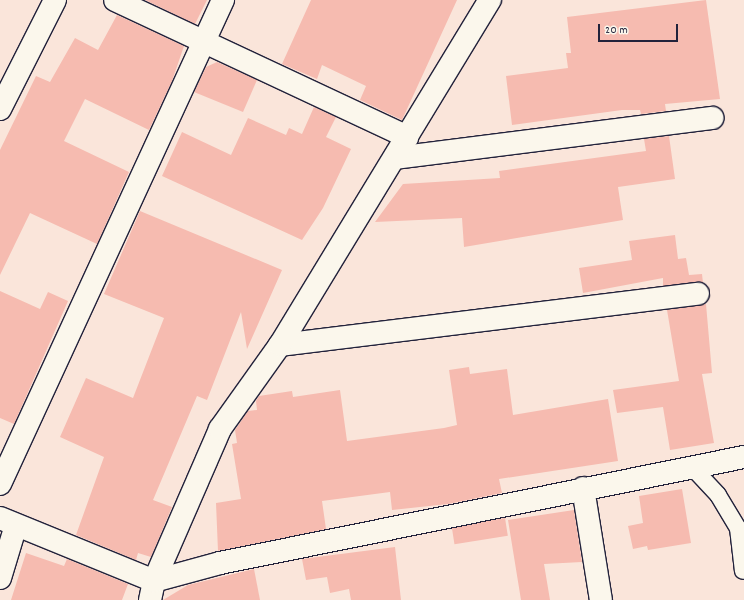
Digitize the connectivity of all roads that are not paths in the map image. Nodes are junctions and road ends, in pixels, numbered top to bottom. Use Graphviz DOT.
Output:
graph roads {
  1 [pos="55,0"];
  2 [pos="115,0"];
  3 [pos="223,0"];
  4 [pos="490,0"];
  5 [pos="202,41"];
  6 [pos="0,109"];
  7 [pos="712,118"];
  8 [pos="408,136"];
  9 [pos="395,158"];
  10 [pos="698,294"];
  11 [pos="280,345"];
  12 [pos="744,457"];
  13 [pos="692,467"];
  14 [pos="0,484"];
  15 [pos="583,488"];
  16 [pos="8,522"];
  17 [pos="743,570"];
  18 [pos="0,578"];
  19 [pos="152,590"];
  20 [pos="601,600"];
  1 -- 6 [label="street"];
  2 -- 5 [label="street"];
  3 -- 5 [label="street"];
  4 -- 8 [label="street"];
  5 -- 8 [label="street"];
  5 -- 14 [label="street"];
  7 -- 9 [label="street"];
  8 -- 9 [label="street"];
  9 -- 11 [label="street"];
  10 -- 11 [label="street"];
  11 -- 19 [label="street"];
  12 -- 13 [label="street"];
  13 -- 15 [label="street"];
  13 -- 17 [label="lane"];
  15 -- 19 [label="street"];
  15 -- 20 [label="street"];
  16 -- 18 [label="street"];
  16 -- 19 [label="street"];
}
